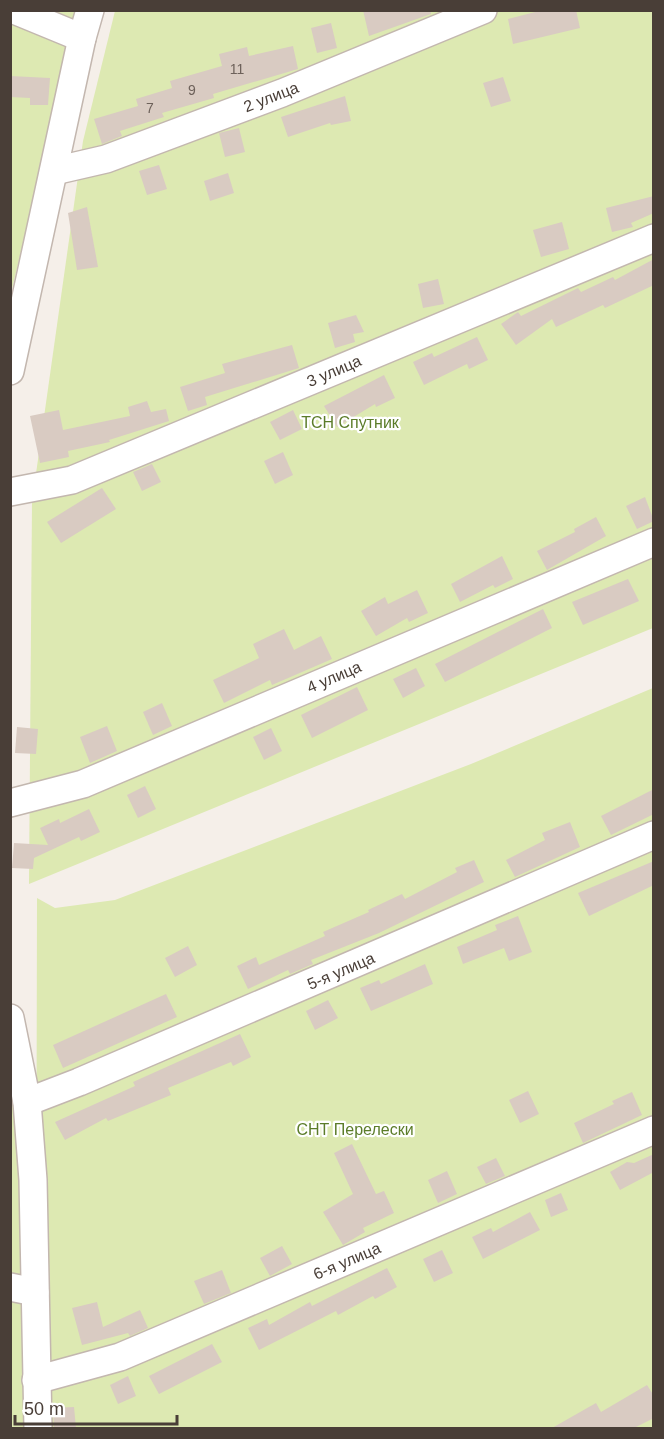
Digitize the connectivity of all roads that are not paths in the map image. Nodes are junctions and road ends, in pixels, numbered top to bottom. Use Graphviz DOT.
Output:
graph roads {
  1 [pos="14,10"];
  2 [pos="90,10"];
  3 [pos="483,10"];
  4 [pos="82,38"];
  5 [pos="54,171"];
  6 [pos="654,238"];
  7 [pos="21,267"];
  8 [pos="10,371"];
  9 [pos="10,492"];
  10 [pos="654,542"];
  11 [pos="10,803"];
  12 [pos="654,835"];
  13 [pos="10,1018"];
  14 [pos="27,1102"];
  15 [pos="654,1130"];
  16 [pos="23,1289"];
  17 [pos="36,1380"];
  18 [pos="38,1428"];
  1 -- 4 [label="street"];
  2 -- 4 [label="street"];
  3 -- 5 [label="street, 2 улица"];
  4 -- 5 [label="street"];
  5 -- 7 [label="street"];
  6 -- 9 [label="street, 3 улица"];
  7 -- 8 [label="street"];
  10 -- 11 [label="street, 4 улица"];
  12 -- 14 [label="street, 5-я улица"];
  13 -- 14 [label="street"];
  14 -- 16 [label="street"];
  15 -- 17 [label="street, 6-я улица"];
  16 -- 17 [label="street"];
  17 -- 18 [label="street"];
}
